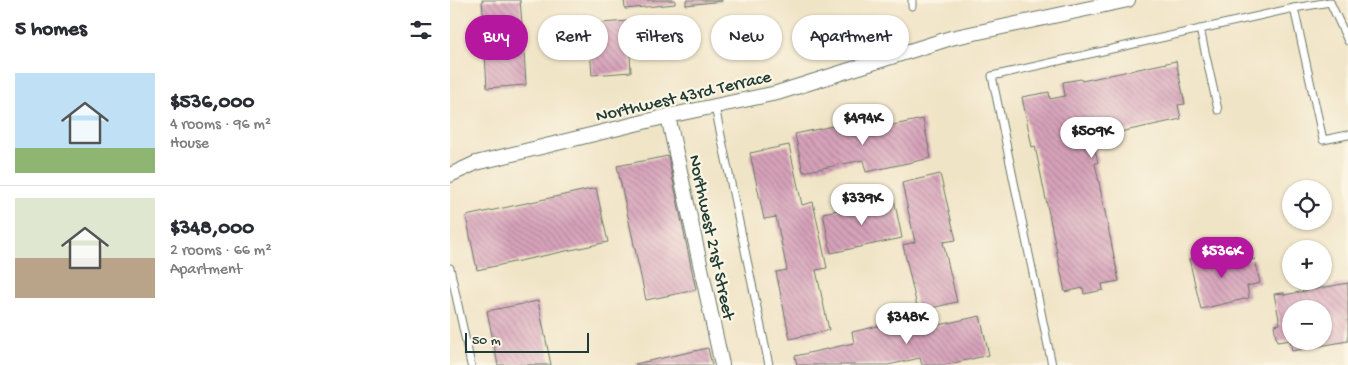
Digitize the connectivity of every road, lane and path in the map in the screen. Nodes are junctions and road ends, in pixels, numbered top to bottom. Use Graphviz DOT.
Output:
graph roads {
  1 [pos="1128,0"];
  2 [pos="1294,8"];
  3 [pos="1200,29"];
  4 [pos="1348,41"];
  5 [pos="715,106"];
  6 [pos="1218,110"];
  7 [pos="668,116"];
  8 [pos="1348,135"];
  9 [pos="450,176"];
  10 [pos="450,268"];
  11 [pos="471,365"];
  12 [pos="722,365"];
  13 [pos="769,365"];
  14 [pos="1052,365"];
  1 -- 5 [label="street, Northwest 43rd Terrace"];
  2 -- 3 [label="lane"];
  2 -- 4 [label="lane"];
  2 -- 8 [label="lane"];
  3 -- 6 [label="lane"];
  3 -- 14 [label="lane"];
  5 -- 7 [label="street, Northwest 43rd Terrace"];
  5 -- 13 [label="lane"];
  7 -- 9 [label="street, Northwest 43rd Terrace"];
  7 -- 12 [label="street, Northwest 21st Street"];
  10 -- 11 [label="lane"];
}
